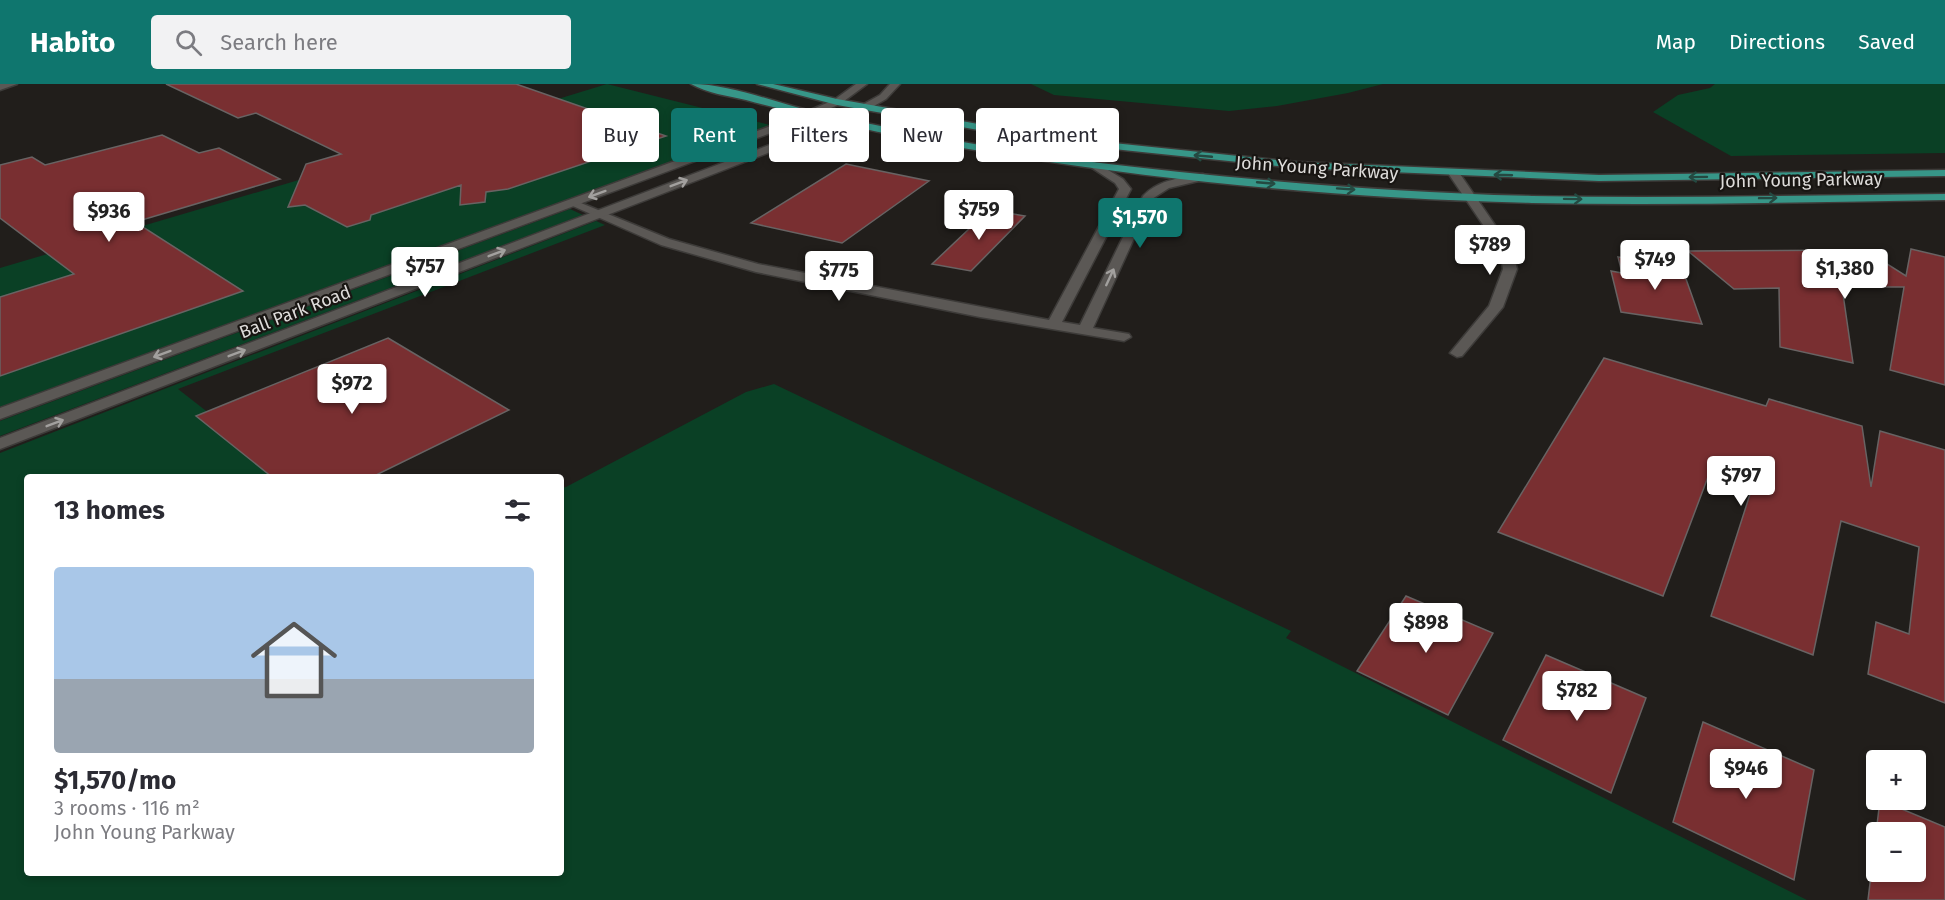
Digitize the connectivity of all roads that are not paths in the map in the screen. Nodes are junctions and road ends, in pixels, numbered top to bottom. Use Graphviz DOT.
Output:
graph roads {
  1 [pos="12,84"];
  2 [pos="696,84"];
  3 [pos="762,84"];
  4 [pos="862,84"];
  5 [pos="895,84"];
  6 [pos="0,87"];
  7 [pos="837,102"];
  8 [pos="786,108"];
  9 [pos="823,108"];
  10 [pos="866,108"];
  11 [pos="869,109"];
  12 [pos="869,128"];
  13 [pos="769,129"];
  14 [pos="769,148"];
  15 [pos="1093,164"];
  16 [pos="1945,173"];
  17 [pos="1454,174"];
  18 [pos="1203,177"];
  19 [pos="1472,197"];
  20 [pos="1945,197"];
  21 [pos="572,203"];
  22 [pos="1114,213"];
  23 [pos="598,214"];
  24 [pos="1138,216"];
  25 [pos="1054,325"];
  26 [pos="1085,330"];
  27 [pos="1124,337"];
  28 [pos="1457,353"];
  29 [pos="0,414"];
  30 [pos="0,444"];
  1 -- 6 [label="street"];
  2 -- 8 [label="highway, John Young Parkway"];
  3 -- 7 [label="highway, John Young Parkway"];
  4 -- 7 [label="street, Ball Park Road"];
  5 -- 10 [label="street, Ball Park Road"];
  7 -- 9 [label="street, Ball Park Road"];
  7 -- 10 [label="highway, John Young Parkway"];
  17 -- 11 [label="highway, John Young Parkway, one-way"];
  12 -- 15 [label="highway, John Young Parkway"];
  13 -- 21 [label="street, Ball Park Road, one-way"];
  23 -- 14 [label="street, Ball Park Road, one-way"];
  15 -- 18 [label="highway, John Young Parkway"];
  15 -- 22 [label="street"];
  16 -- 17 [label="highway, John Young Parkway, one-way"];
  17 -- 19 [label="street"];
  18 -- 19 [label="highway, John Young Parkway, one-way"];
  18 -- 24 [label="street"];
  19 -- 20 [label="highway, John Young Parkway, one-way"];
  19 -- 28 [label="street"];
  21 -- 23 [label="street"];
  21 -- 29 [label="street, Ball Park Road, one-way"];
  22 -- 24 [label="street"];
  22 -- 25 [label="street"];
  23 -- 25 [label="street"];
  30 -- 23 [label="street, Ball Park Road, one-way"];
  26 -- 24 [label="street, one-way"];
  25 -- 26 [label="street"];
  26 -- 27 [label="street"];
}
